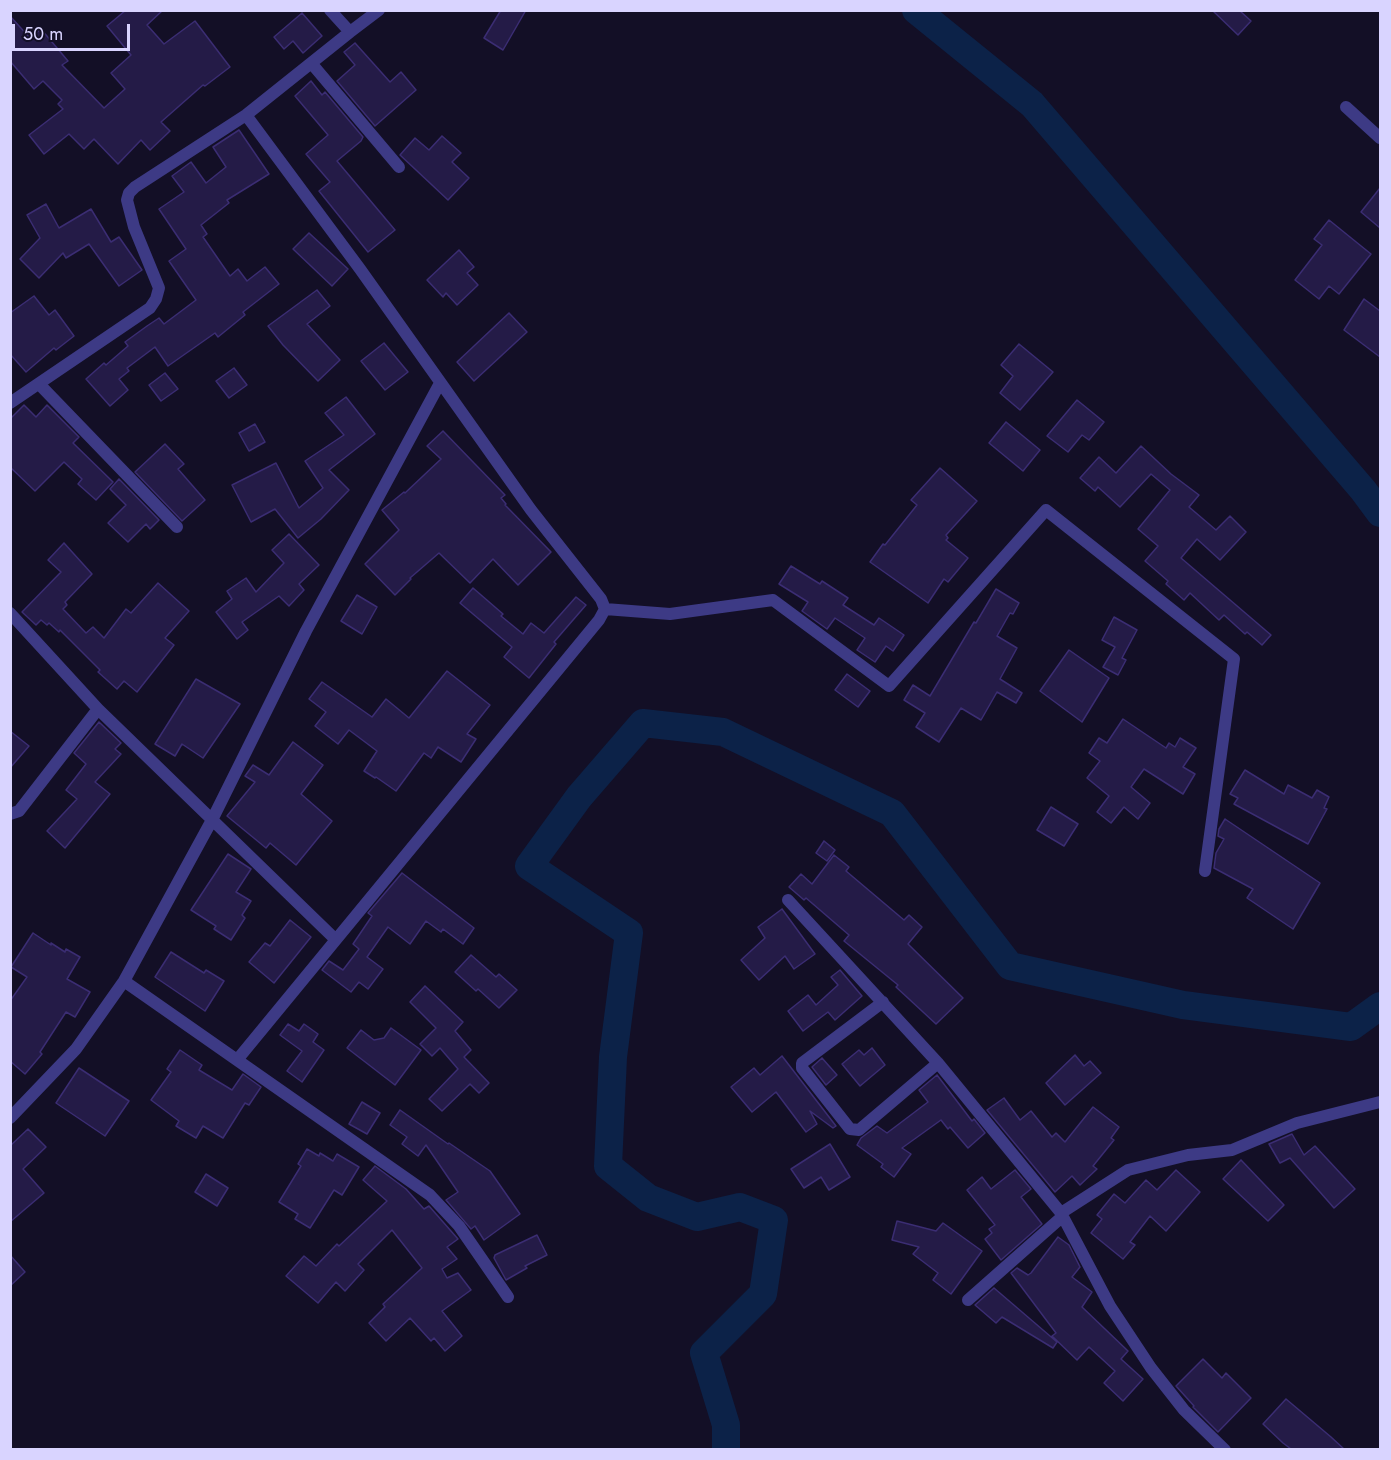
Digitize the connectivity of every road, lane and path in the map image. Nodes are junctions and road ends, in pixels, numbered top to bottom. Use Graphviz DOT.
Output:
graph roads {
  1 [pos="330,10"];
  2 [pos="378,10"];
  3 [pos="350,32"];
  4 [pos="312,64"];
  5 [pos="1346,106"];
  6 [pos="246,115"];
  7 [pos="1380,138"];
  8 [pos="399,167"];
  9 [pos="440,383"];
  10 [pos="40,385"];
  11 [pos="10,403"];
  12 [pos="177,527"];
  13 [pos="605,609"];
  14 [pos="10,613"];
  15 [pos="98,709"];
  16 [pos="10,814"];
  17 [pos="212,820"];
  18 [pos="1205,871"];
  19 [pos="788,900"];
  20 [pos="335,939"];
  21 [pos="124,981"];
  22 [pos="883,1002"];
  23 [pos="237,1060"];
  24 [pos="938,1063"];
  25 [pos="1380,1102"];
  26 [pos="10,1118"];
  27 [pos="1062,1214"];
  28 [pos="508,1297"];
  29 [pos="968,1300"];
  30 [pos="1225,1449"];
  1 -- 3 [label="street"];
  2 -- 3 [label="street"];
  3 -- 4 [label="street"];
  4 -- 6 [label="street"];
  4 -- 8 [label="street"];
  5 -- 7 [label="street"];
  6 -- 9 [label="street"];
  6 -- 10 [label="street"];
  9 -- 13 [label="street"];
  9 -- 17 [label="street"];
  10 -- 11 [label="street"];
  10 -- 12 [label="street"];
  13 -- 18 [label="street"];
  13 -- 20 [label="street"];
  14 -- 15 [label="street"];
  15 -- 16 [label="street"];
  15 -- 17 [label="street"];
  17 -- 20 [label="street"];
  17 -- 21 [label="street"];
  19 -- 22 [label="street"];
  20 -- 23 [label="street"];
  21 -- 23 [label="street"];
  21 -- 26 [label="street"];
  22 -- 24 [label="street"];
  22 -- 24 [label="street"];
  23 -- 28 [label="street"];
  24 -- 27 [label="street"];
  25 -- 27 [label="street"];
  27 -- 29 [label="street"];
  27 -- 30 [label="street"];
}
